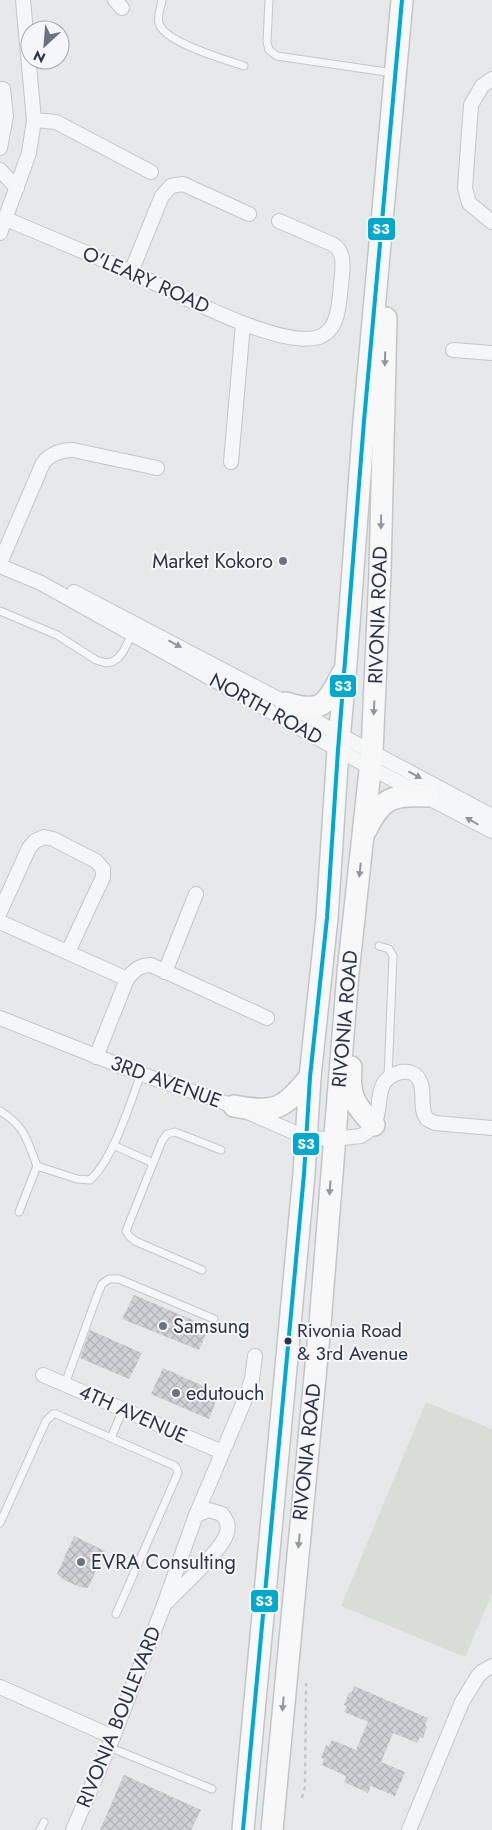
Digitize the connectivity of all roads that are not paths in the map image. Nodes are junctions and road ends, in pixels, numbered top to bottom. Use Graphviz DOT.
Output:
graph roads {
  1 [pos="23,0"];
  2 [pos="162,0"];
  3 [pos="269,0"];
  4 [pos="402,0"];
  5 [pos="244,66"];
  6 [pos="396,74"];
  7 [pos="492,79"];
  8 [pos="3,89"];
  9 [pos="34,120"];
  10 [pos="0,148"];
  11 [pos="0,170"];
  12 [pos="151,172"];
  13 [pos="16,188"];
  14 [pos="384,206"];
  15 [pos="249,214"];
  16 [pos="6,219"];
  17 [pos="279,220"];
  18 [pos="492,222"];
  19 [pos="0,233"];
  20 [pos="131,272"];
  21 [pos="243,324"];
  22 [pos="453,350"];
  23 [pos="492,354"];
  24 [pos="231,462"];
  25 [pos="157,468"];
  26 [pos="0,565"];
  27 [pos="41,583"];
  28 [pos="0,611"];
  29 [pos="132,634"];
  30 [pos="346,664"];
  31 [pos="286,703"];
  32 [pos="339,743"];
  33 [pos="372,760"];
  34 [pos="427,796"];
  35 [pos="492,816"];
  36 [pos="492,831"];
  37 [pos="364,834"];
  38 [pos="196,894"];
  39 [pos="0,912"];
  40 [pos="0,922"];
  41 [pos="379,946"];
  42 [pos="68,952"];
  43 [pos="165,972"];
  44 [pos="348,973"];
  45 [pos="127,979"];
  46 [pos="0,1018"];
  47 [pos="267,1018"];
  48 [pos="96,1057"];
  49 [pos="141,1074"];
  50 [pos="310,1077"];
  51 [pos="388,1077"];
  52 [pos="234,1106"];
  53 [pos="0,1111"];
  54 [pos="374,1125"];
  55 [pos="492,1128"];
  56 [pos="306,1138"];
  57 [pos="334,1139"];
  58 [pos="112,1145"];
  59 [pos="221,1150"];
  60 [pos="153,1163"];
  61 [pos="38,1166"];
  62 [pos="19,1212"];
  63 [pos="202,1270"];
  64 [pos="214,1319"];
  65 [pos="255,1356"];
  66 [pos="43,1375"];
  67 [pos="65,1384"];
  68 [pos="123,1409"];
  69 [pos="111,1438"];
  70 [pos="222,1452"];
  71 [pos="196,1514"];
  72 [pos="0,1523"];
  73 [pos="164,1604"];
  74 [pos="116,1614"];
  75 [pos="492,1666"];
  76 [pos="0,1687"];
  77 [pos="111,1742"];
  78 [pos="212,1789"];
  79 [pos="44,1822"];
  80 [pos="40,1830"];
  81 [pos="73,1830"];
  82 [pos="243,1830"];
  83 [pos="272,1830"];
  84 [pos="409,1830"];
  1 -- 9 [label="street"];
  2 -- 5 [label="lane"];
  3 -- 6 [label="lane"];
  4 -- 6 [label="main road, RIVONIA ROAD"];
  6 -- 14 [label="main road, RIVONIA ROAD"];
  7 -- 18 [label="street"];
  8 -- 10 [label="street"];
  9 -- 12 [label="street"];
  9 -- 13 [label="street"];
  11 -- 13 [label="street"];
  13 -- 16 [label="street"];
  14 -- 30 [label="main road, RIVONIA ROAD"];
  14 -- 33 [label="main road, RIVONIA ROAD, one-way"];
  15 -- 20 [label="street"];
  16 -- 19 [label="street"];
  16 -- 20 [label="street, O'LEARY ROAD"];
  17 -- 21 [label="street, O'LEARY ROAD"];
  20 -- 21 [label="street, O'LEARY ROAD"];
  21 -- 24 [label="street"];
  22 -- 23 [label="street"];
  25 -- 26 [label="street"];
  26 -- 27 [label="street, NORTH ROAD"];
  27 -- 29 [label="street, NORTH ROAD"];
  27 -- 31 [label="street, NORTH ROAD, one-way"];
  28 -- 29 [label="lane"];
  29 -- 32 [label="street, NORTH ROAD"];
  30 -- 31 [label="main road"];
  30 -- 32 [label="main road, RIVONIA ROAD"];
  31 -- 32 [label="street, NORTH ROAD"];
  32 -- 33 [label="street, NORTH ROAD"];
  32 -- 50 [label="main road, RIVONIA ROAD"];
  33 -- 34 [label="street, NORTH ROAD"];
  33 -- 35 [label="street, NORTH ROAD, one-way"];
  33 -- 37 [label="main road, RIVONIA ROAD"];
  36 -- 34 [label="street, NORTH ROAD, one-way"];
  34 -- 37 [label="main road"];
  37 -- 44 [label="main road, RIVONIA ROAD, one-way"];
  38 -- 43 [label="street"];
  39 -- 42 [label="street"];
  40 -- 42 [label="street"];
  41 -- 51 [label="lane"];
  42 -- 45 [label="street"];
  43 -- 45 [label="street"];
  43 -- 47 [label="street"];
  44 -- 54 [label="main road"];
  44 -- 57 [label="main road, RIVONIA ROAD"];
  45 -- 48 [label="street"];
  46 -- 48 [label="street, 3RD AVENUE"];
  48 -- 49 [label="street, 3RD AVENUE"];
  49 -- 52 [label="street, 3RD AVENUE"];
  49 -- 58 [label="lane"];
  50 -- 52 [label="main road"];
  50 -- 56 [label="main road, RIVONIA ROAD"];
  51 -- 54 [label="street"];
  51 -- 55 [label="street"];
  52 -- 56 [label="street, 3RD AVENUE"];
  53 -- 61 [label="lane"];
  54 -- 57 [label="street, 3RD AVENUE"];
  56 -- 57 [label="street, 3RD AVENUE"];
  56 -- 82 [label="main road, RIVONIA ROAD"];
  57 -- 83 [label="main road, RIVONIA ROAD, one-way"];
  58 -- 60 [label="lane"];
  58 -- 61 [label="lane"];
  59 -- 60 [label="lane"];
  60 -- 63 [label="lane"];
  61 -- 62 [label="lane"];
  64 -- 67 [label="lane"];
  65 -- 70 [label="street, RIVONIA BOULEVARD"];
  66 -- 67 [label="street, 4TH AVENUE"];
  67 -- 68 [label="street, 4TH AVENUE"];
  68 -- 69 [label="lane"];
  68 -- 70 [label="street, 4TH AVENUE"];
  69 -- 72 [label="lane"];
  69 -- 74 [label="lane"];
  70 -- 71 [label="street, RIVONIA BOULEVARD"];
  71 -- 73 [label="street, RIVONIA BOULEVARD"];
  71 -- 73 [label="street, RIVONIA BOULEVARD"];
  73 -- 77 [label="street, RIVONIA BOULEVARD"];
  75 -- 84 [label="street"];
  76 -- 77 [label="street"];
  77 -- 78 [label="lane"];
  77 -- 81 [label="street, RIVONIA BOULEVARD"];
  79 -- 80 [label="lane"];
}
